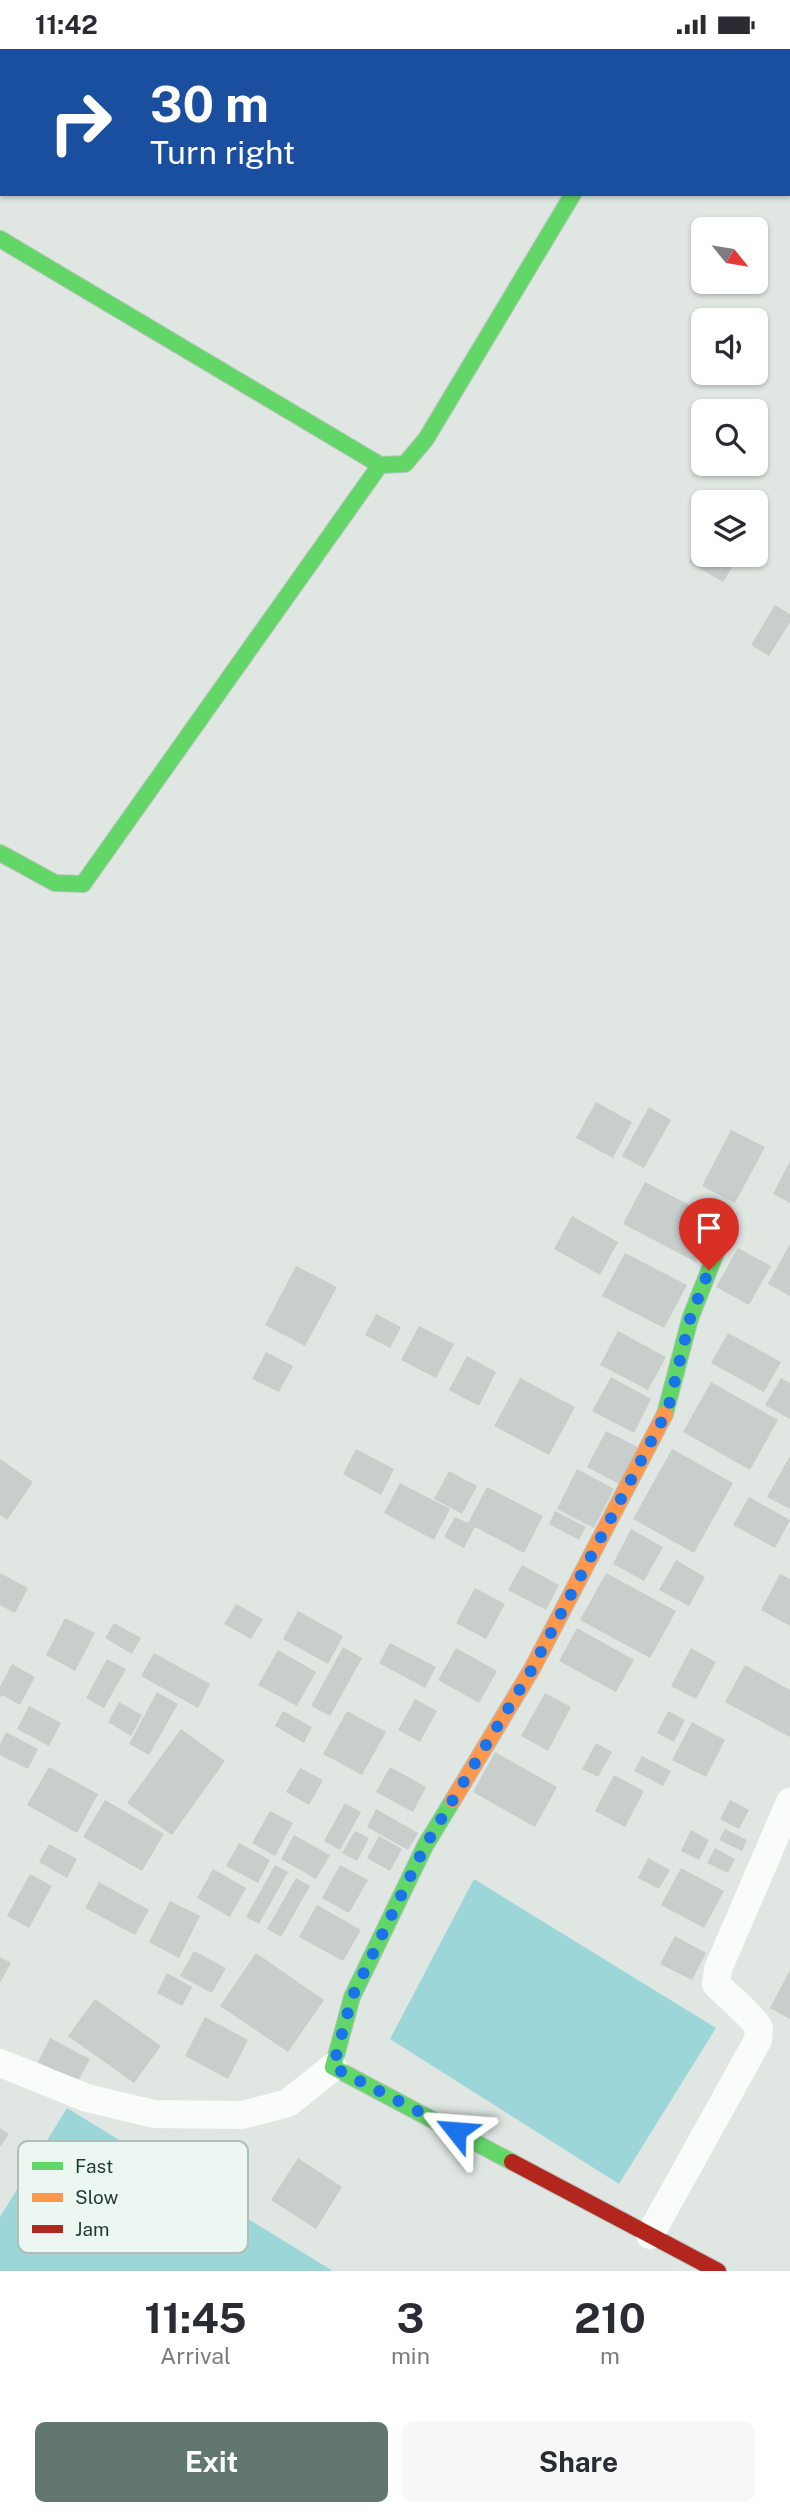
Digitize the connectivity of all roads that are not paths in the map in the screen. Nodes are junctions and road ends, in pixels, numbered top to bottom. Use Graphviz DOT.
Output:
graph roads {
  1 [pos="572,196"];
  2 [pos="0,239"];
  3 [pos="380,465"];
  4 [pos="0,853"];
  5 [pos="728,1222"];
  6 [pos="790,1802"];
  7 [pos="0,2063"];
  8 [pos="333,2067"];
  9 [pos="650,2235"];
  10 [pos="718,2271"];
  1 -- 3 [label="street"];
  2 -- 3 [label="street"];
  3 -- 4 [label="street"];
  5 -- 8 [label="street"];
  6 -- 9 [label="street"];
  7 -- 8 [label="street"];
  8 -- 9 [label="street"];
  9 -- 10 [label="street"];
}
